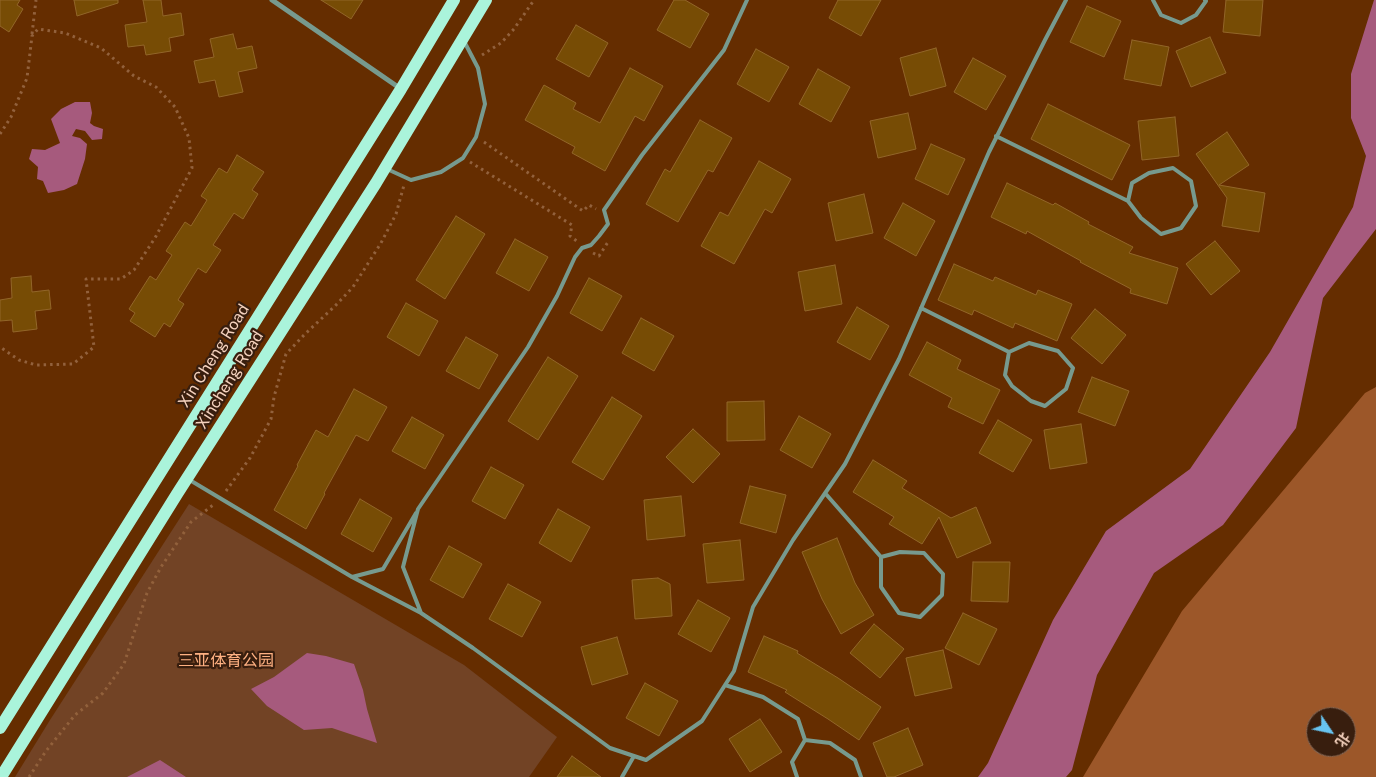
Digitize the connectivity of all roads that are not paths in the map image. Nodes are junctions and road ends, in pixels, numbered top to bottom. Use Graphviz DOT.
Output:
graph roads {
  1 [pos="272,0"];
  2 [pos="454,0"];
  3 [pos="486,0"];
  4 [pos="747,0"];
  5 [pos="1066,0"];
  6 [pos="1152,0"];
  7 [pos="1205,0"];
  8 [pos="462,39"];
  9 [pos="401,89"];
  10 [pos="996,136"];
  11 [pos="384,168"];
  12 [pos="1128,201"];
  13 [pos="921,308"];
  14 [pos="1009,352"];
  15 [pos="187,479"];
  16 [pos="824,494"];
  17 [pos="418,509"];
  18 [pos="880,557"];
  19 [pos="352,577"];
  20 [pos="421,613"];
  21 [pos="725,685"];
  22 [pos="0,728"];
  23 [pos="806,740"];
  24 [pos="634,756"];
  25 [pos="1,777"];
  26 [pos="622,777"];
  27 [pos="797,777"];
  28 [pos="861,777"];
  1 -- 9 [label="street"];
  2 -- 9 [label="main road, Xin Cheng Road"];
  3 -- 8 [label="main road, Xincheng Road"];
  4 -- 17 [label="lane"];
  5 -- 10 [label="lane"];
  6 -- 7 [label="lane"];
  8 -- 11 [label="main road, Xincheng Road"];
  8 -- 11 [label="lane"];
  9 -- 22 [label="main road, Xin Cheng Road"];
  10 -- 12 [label="lane"];
  10 -- 13 [label="lane"];
  11 -- 15 [label="main road, Xincheng Road"];
  12 -- 12 [label="lane"];
  13 -- 14 [label="lane"];
  13 -- 16 [label="lane"];
  14 -- 14 [label="lane"];
  15 -- 19 [label="lane"];
  15 -- 25 [label="main road, Xincheng Road"];
  16 -- 18 [label="lane"];
  16 -- 21 [label="lane"];
  17 -- 19 [label="lane"];
  17 -- 20 [label="lane"];
  18 -- 18 [label="lane"];
  19 -- 20 [label="lane"];
  20 -- 24 [label="lane"];
  21 -- 23 [label="lane"];
  21 -- 24 [label="lane"];
  23 -- 27 [label="lane"];
  23 -- 28 [label="lane"];
  24 -- 26 [label="lane"];
}
